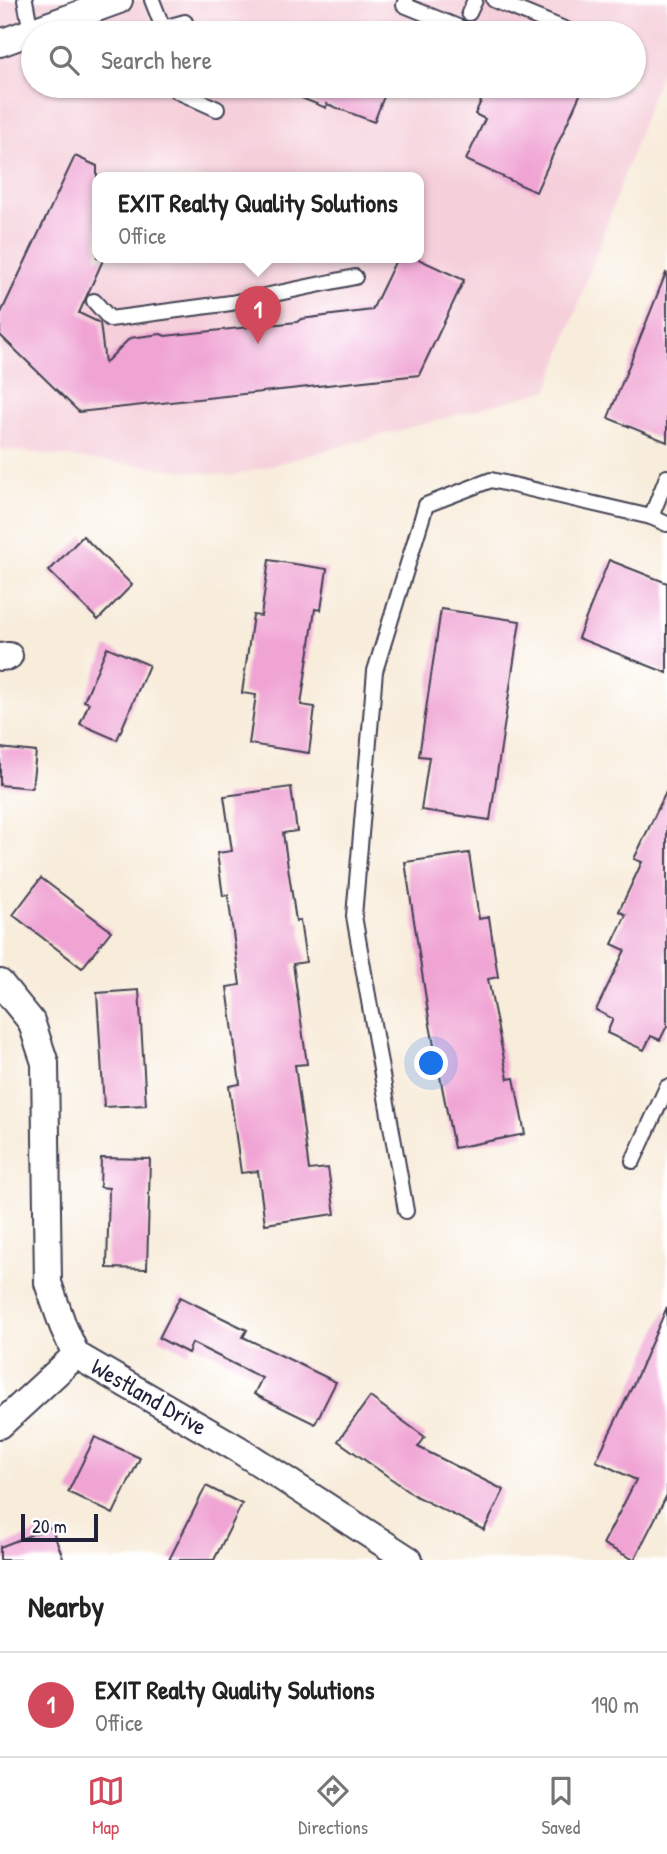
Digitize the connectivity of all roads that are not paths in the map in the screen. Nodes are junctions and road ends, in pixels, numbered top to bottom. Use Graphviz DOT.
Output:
graph roads {
  1 [pos="25,0"];
  2 [pos="119,0"];
  3 [pos="152,0"];
  4 [pos="406,0"];
  5 [pos="494,0"];
  6 [pos="533,7"];
  7 [pos="29,21"];
  8 [pos="61,21"];
  9 [pos="159,21"];
  10 [pos="443,21"];
  11 [pos="555,21"];
  12 [pos="21,36"];
  13 [pos="0,43"];
  14 [pos="191,98"];
  15 [pos="217,109"];
  16 [pos="355,277"];
  17 [pos="94,301"];
  18 [pos="667,477"];
  19 [pos="651,517"];
  20 [pos="667,524"];
  21 [pos="0,983"];
  22 [pos="667,1087"];
  23 [pos="633,1161"];
  24 [pos="406,1211"];
  25 [pos="76,1355"];
  26 [pos="0,1425"];
  27 [pos="373,1551"];
  28 [pos="410,1560"];
  1 -- 7 [label="lane"];
  2 -- 8 [label="street"];
  3 -- 9 [label="lane"];
  4 -- 10 [label="lane"];
  5 -- 6 [label="lane"];
  6 -- 11 [label="lane"];
  12 -- 13 [label="street"];
  14 -- 15 [label="lane"];
  16 -- 17 [label="lane"];
  18 -- 19 [label="lane"];
  19 -- 20 [label="lane"];
  19 -- 24 [label="lane"];
  21 -- 25 [label="street, Westland Drive"];
  22 -- 23 [label="lane"];
  25 -- 26 [label="street"];
  25 -- 27 [label="street, Westland Drive"];
  27 -- 28 [label="street, Westland Drive"];
}
